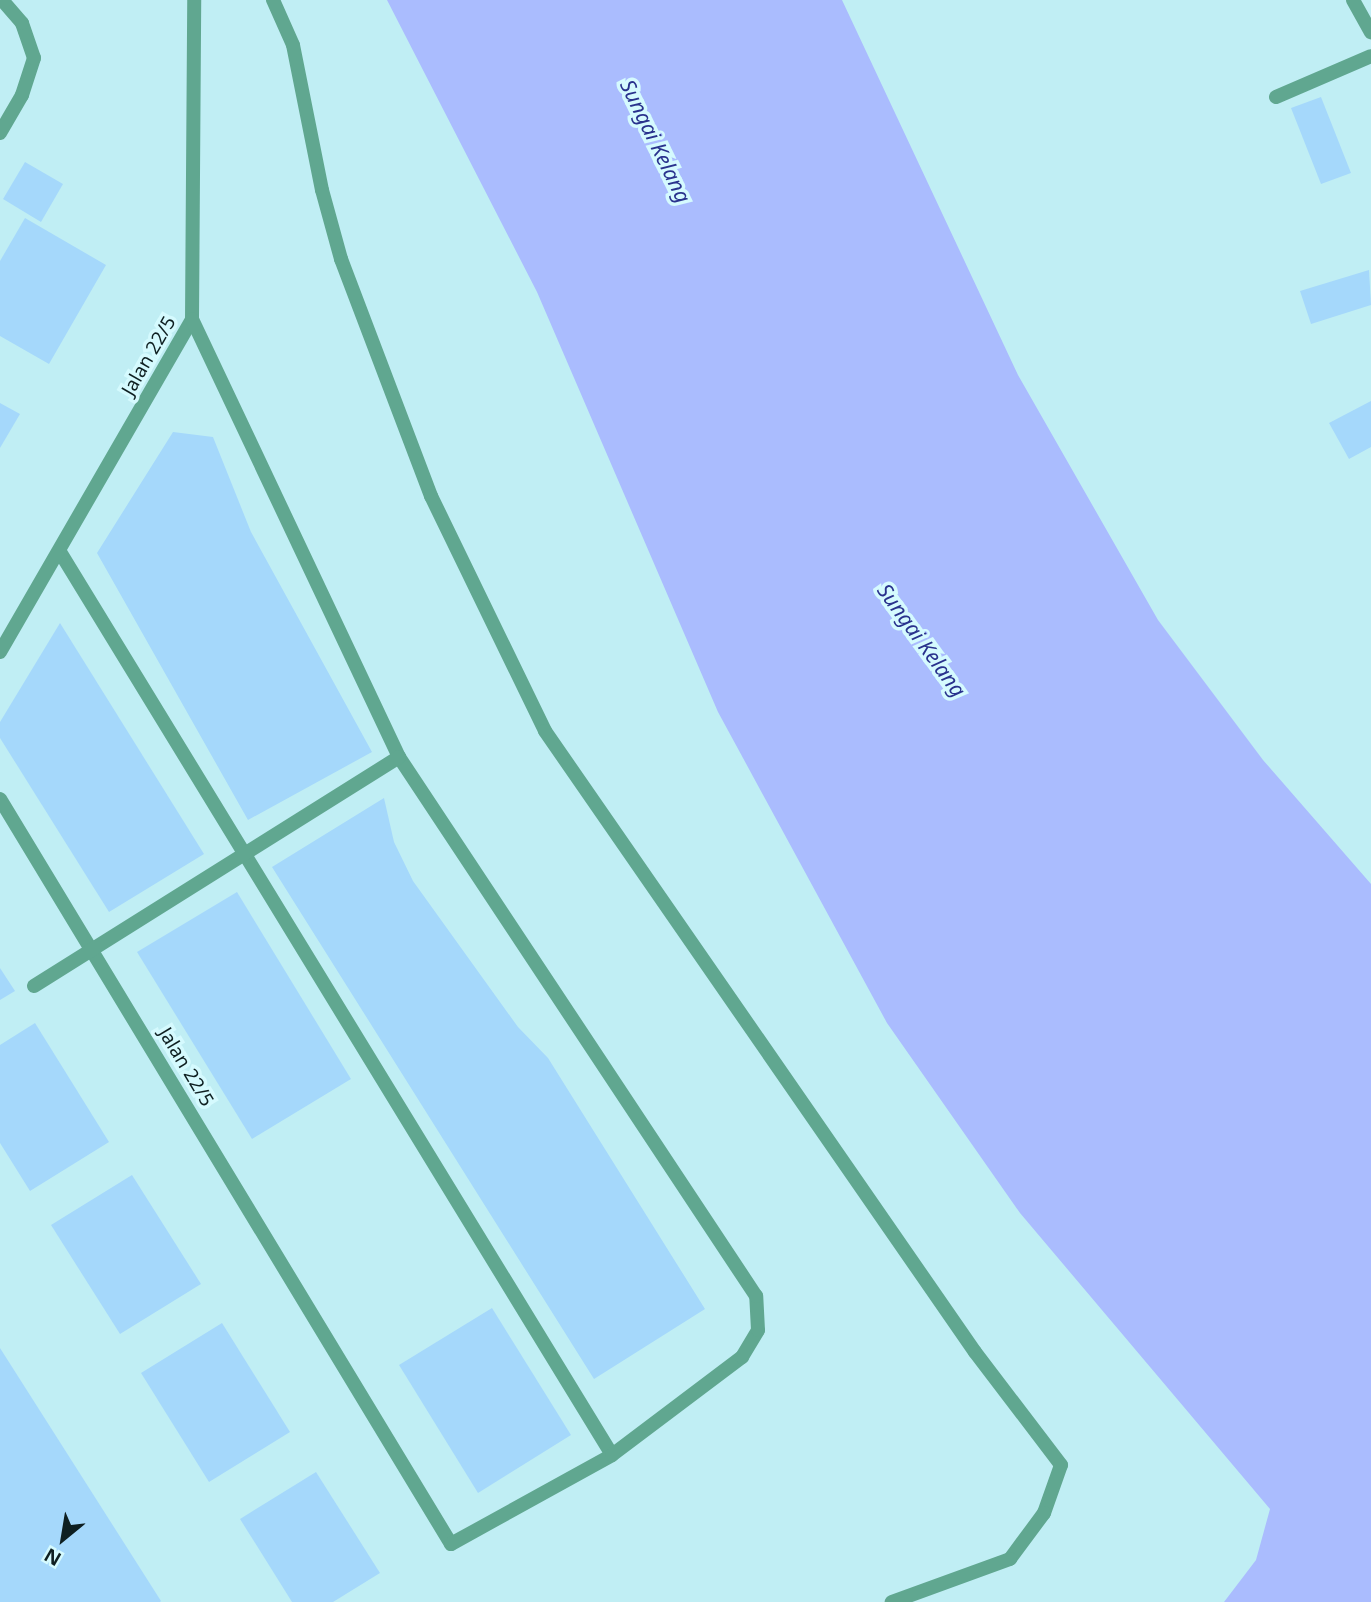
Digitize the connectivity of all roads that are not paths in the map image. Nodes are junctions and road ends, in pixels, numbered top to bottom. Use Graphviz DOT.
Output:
graph roads {
  1 [pos="2,0"];
  2 [pos="194,0"];
  3 [pos="273,0"];
  4 [pos="1353,0"];
  5 [pos="1371,32"];
  6 [pos="1371,56"];
  7 [pos="1276,97"];
  8 [pos="0,133"];
  9 [pos="192,319"];
  10 [pos="60,552"];
  11 [pos="0,652"];
  12 [pos="399,757"];
  13 [pos="0,799"];
  14 [pos="243,853"];
  15 [pos="91,947"];
  16 [pos="34,986"];
  17 [pos="612,1455"];
  18 [pos="892,1602"];
  1 -- 8 [label="lane"];
  2 -- 9 [label="lane, Jalan 22/5"];
  3 -- 18 [label="lane"];
  4 -- 5 [label="lane"];
  6 -- 7 [label="lane"];
  9 -- 10 [label="lane, Jalan 22/5"];
  9 -- 12 [label="lane"];
  10 -- 11 [label="lane, Jalan 22/5"];
  10 -- 14 [label="lane"];
  12 -- 14 [label="lane"];
  12 -- 17 [label="lane"];
  13 -- 15 [label="lane, Jalan 22/5"];
  14 -- 15 [label="lane"];
  14 -- 17 [label="lane"];
  15 -- 16 [label="lane"];
  15 -- 17 [label="lane, Jalan 22/5"];
}
